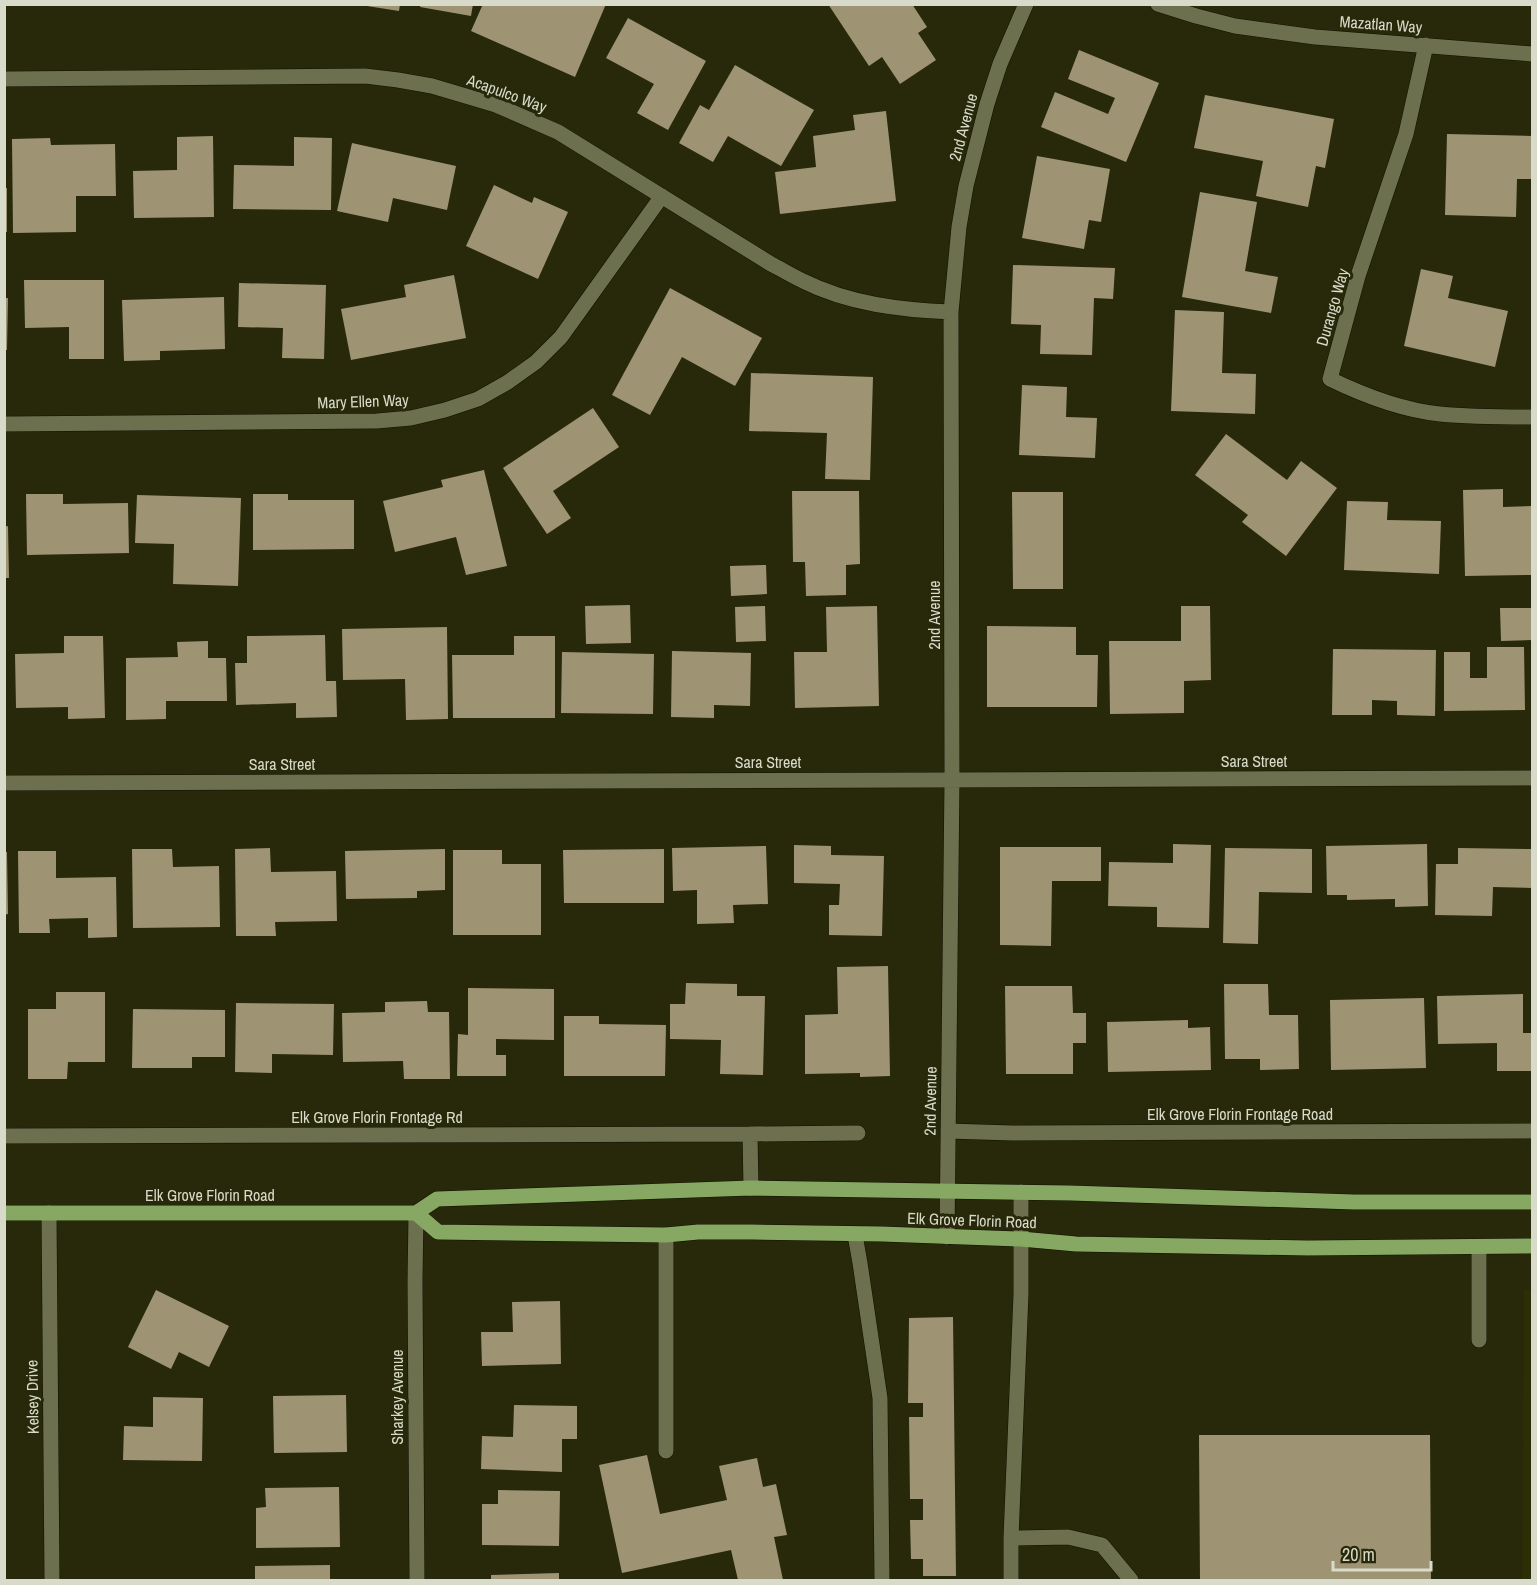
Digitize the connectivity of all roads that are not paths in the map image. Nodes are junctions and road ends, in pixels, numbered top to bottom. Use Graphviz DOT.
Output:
graph roads {
  1 [pos="1026,4"];
  2 [pos="1158,4"];
  3 [pos="1426,45"];
  4 [pos="1533,54"];
  5 [pos="4,79"];
  6 [pos="662,196"];
  7 [pos="951,312"];
  8 [pos="1533,417"];
  9 [pos="4,424"];
  10 [pos="1533,778"];
  11 [pos="952,780"];
  12 [pos="4,783"];
  13 [pos="948,1131"];
  14 [pos="1533,1131"];
  15 [pos="858,1132"];
  16 [pos="750,1134"];
  17 [pos="4,1136"];
  18 [pos="751,1188"];
  19 [pos="946,1190"];
  20 [pos="1021,1192"];
  21 [pos="1533,1202"];
  22 [pos="4,1213"];
  23 [pos="49,1213"];
  24 [pos="416,1213"];
  25 [pos="666,1235"];
  26 [pos="855,1235"];
  27 [pos="947,1237"];
  28 [pos="1021,1239"];
  29 [pos="1533,1246"];
  30 [pos="1479,1247"];
  31 [pos="1479,1340"];
  32 [pos="666,1451"];
  33 [pos="1011,1538"];
  34 [pos="52,1581"];
  35 [pos="417,1581"];
  36 [pos="882,1581"];
  37 [pos="1011,1581"];
  38 [pos="1131,1581"];
  1 -- 7 [label="street, 2nd Avenue"];
  2 -- 3 [label="street, Mazatlan Way"];
  3 -- 4 [label="street, Mazatlan Way"];
  3 -- 8 [label="street, Durango Way"];
  5 -- 6 [label="street, Acapulco Way"];
  6 -- 7 [label="street, Acapulco Way"];
  6 -- 9 [label="street, Mary Ellen Way"];
  7 -- 11 [label="street, 2nd Avenue"];
  10 -- 11 [label="street, Sara Street"];
  11 -- 12 [label="street, Sara Street"];
  11 -- 13 [label="street, 2nd Avenue"];
  13 -- 14 [label="street, Elk Grove Florin Frontage Road"];
  13 -- 19 [label="street, 2nd Avenue"];
  15 -- 16 [label="street, Elk Grove Florin Frontage Rd"];
  16 -- 17 [label="street, Elk Grove Florin Frontage Rd"];
  16 -- 18 [label="street"];
  18 -- 19 [label="main road, Elk Grove Florin Road"];
  18 -- 24 [label="main road, Elk Grove Florin Road"];
  19 -- 20 [label="main road, Elk Grove Florin Road"];
  19 -- 27 [label="street, 2nd Avenue"];
  20 -- 21 [label="main road, Elk Grove Florin Road"];
  20 -- 28 [label="street"];
  22 -- 23 [label="main road, Elk Grove Florin Road"];
  23 -- 24 [label="main road, Elk Grove Florin Road"];
  23 -- 34 [label="street, Kelsey Drive"];
  24 -- 25 [label="main road, Elk Grove Florin Road"];
  24 -- 35 [label="street, Sharkey Avenue"];
  25 -- 26 [label="main road, Elk Grove Florin Road"];
  25 -- 32 [label="street"];
  26 -- 27 [label="main road, Elk Grove Florin Road"];
  26 -- 36 [label="street"];
  27 -- 28 [label="main road, Elk Grove Florin Road"];
  28 -- 30 [label="main road, Elk Grove Florin Road"];
  28 -- 33 [label="street"];
  29 -- 30 [label="main road, Elk Grove Florin Road"];
  30 -- 31 [label="street"];
  33 -- 37 [label="street"];
  33 -- 38 [label="street"];
}
